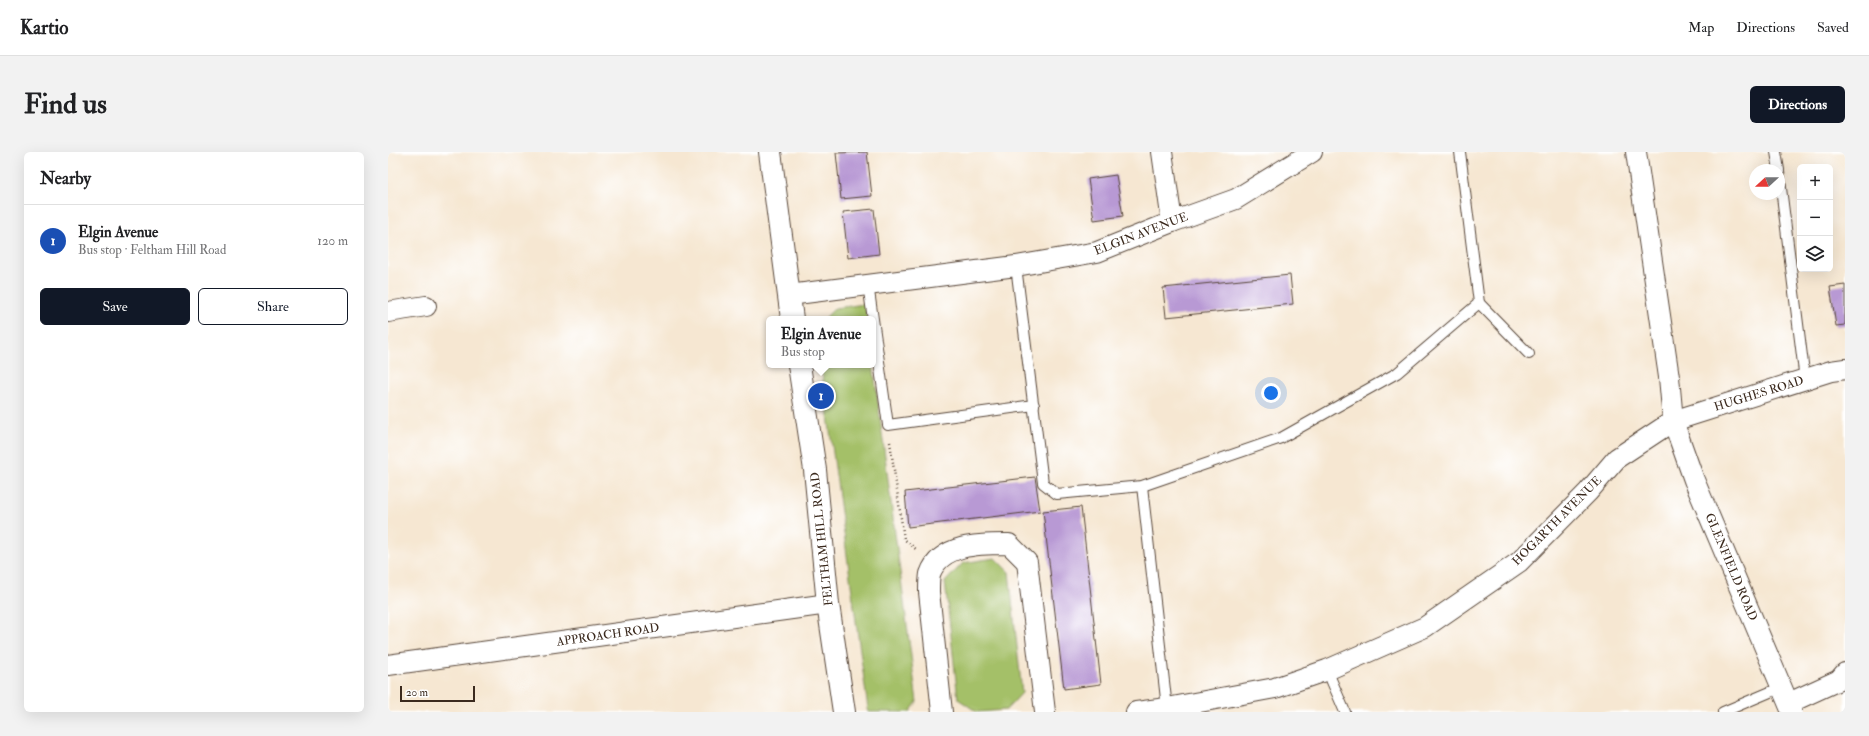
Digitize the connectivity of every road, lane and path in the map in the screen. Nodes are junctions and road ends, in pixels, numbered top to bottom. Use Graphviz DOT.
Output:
graph roads {
  1 [pos="770,152"];
  2 [pos="1162,152"];
  3 [pos="1312,152"];
  4 [pos="1460,152"];
  5 [pos="1636,152"];
  6 [pos="1776,152"];
  7 [pos="1778,164"];
  8 [pos="1783,200"];
  9 [pos="1172,222"];
  10 [pos="1016,266"];
  11 [pos="868,284"];
  12 [pos="789,295"];
  13 [pos="1479,303"];
  14 [pos="426,306"];
  15 [pos="388,312"];
  16 [pos="792,316"];
  17 [pos="873,316"];
  18 [pos="876,340"];
  19 [pos="1530,354"];
  20 [pos="799,368"];
  21 [pos="1845,369"];
  22 [pos="1805,380"];
  23 [pos="1034,405"];
  24 [pos="1673,421"];
  25 [pos="888,425"];
  26 [pos="1142,486"];
  27 [pos="935,567"];
  28 [pos="828,604"];
  29 [pos="388,665"];
  30 [pos="1327,670"];
  31 [pos="1845,673"];
  32 [pos="1788,701"];
  33 [pos="1167,708"];
  34 [pos="844,712"];
  35 [pos="942,712"];
  36 [pos="1045,712"];
  37 [pos="1136,712"];
  38 [pos="1345,712"];
  39 [pos="1723,712"];
  1 -- 12 [label="street"];
  2 -- 9 [label="street"];
  3 -- 9 [label="street, ELGIN AVENUE"];
  4 -- 13 [label="lane"];
  5 -- 24 [label="street"];
  6 -- 7 [label="lane"];
  8 -- 22 [label="lane"];
  9 -- 10 [label="street, ELGIN AVENUE"];
  10 -- 11 [label="street, ELGIN AVENUE"];
  10 -- 23 [label="lane"];
  11 -- 12 [label="street, ELGIN AVENUE"];
  11 -- 17 [label="lane"];
  12 -- 16 [label="street"];
  13 -- 19 [label="lane"];
  13 -- 26 [label="lane"];
  14 -- 15 [label="street"];
  18 -- 25 [label="lane"];
  20 -- 28 [label="street, FELTHAM HILL ROAD"];
  21 -- 22 [label="street, HUGHES ROAD"];
  22 -- 24 [label="street, HUGHES ROAD"];
  23 -- 25 [label="lane"];
  23 -- 26 [label="lane"];
  24 -- 30 [label="street, HOGARTH AVENUE"];
  24 -- 32 [label="street, GLENFIELD ROAD"];
  25 -- 27 [label="path"];
  26 -- 33 [label="lane"];
  27 -- 35 [label="street"];
  27 -- 36 [label="street"];
  28 -- 29 [label="street, APPROACH ROAD"];
  28 -- 34 [label="street, FELTHAM HILL ROAD"];
  30 -- 33 [label="street, HOGARTH AVENUE"];
  30 -- 38 [label="lane"];
  31 -- 32 [label="street"];
  32 -- 39 [label="lane"];
  33 -- 37 [label="street, HOGARTH AVENUE"];
}
